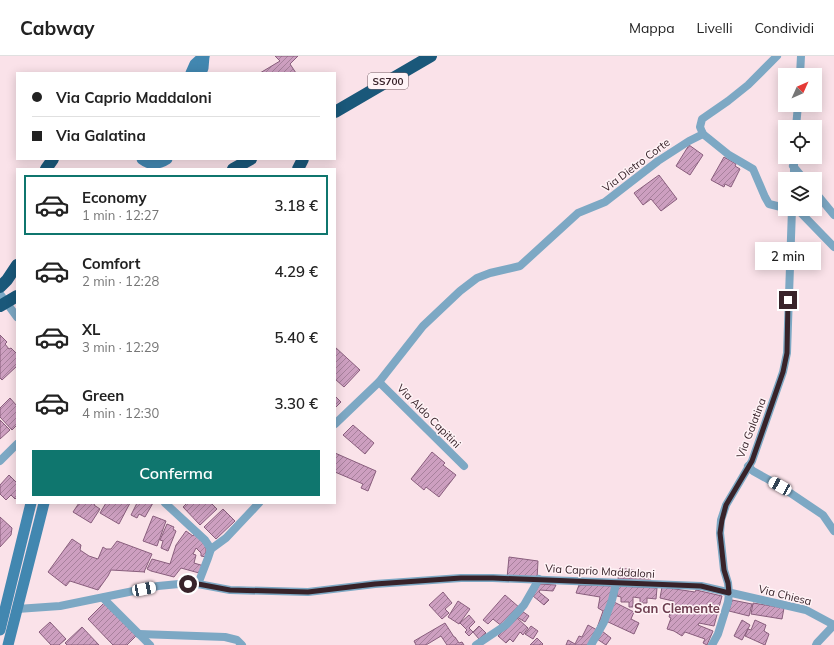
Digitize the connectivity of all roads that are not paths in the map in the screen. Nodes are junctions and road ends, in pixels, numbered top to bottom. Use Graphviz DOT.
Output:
graph roads {
  1 [pos="204,56"];
  2 [pos="431,56"];
  3 [pos="777,56"];
  4 [pos="801,56"];
  5 [pos="800,68"];
  6 [pos="191,72"];
  7 [pos="201,72"];
  8 [pos="340,109"];
  9 [pos="703,134"];
  10 [pos="249,160"];
  11 [pos="142,163"];
  12 [pos="162,164"];
  13 [pos="793,166"];
  14 [pos="235,168"];
  15 [pos="793,172"];
  16 [pos="798,172"];
  17 [pos="822,200"];
  18 [pos="778,206"];
  19 [pos="834,215"];
  20 [pos="790,216"];
  21 [pos="804,216"];
  22 [pos="834,247"];
  23 [pos="16,266"];
  24 [pos="0,287"];
  25 [pos="0,294"];
  26 [pos="16,297"];
  27 [pos="0,306"];
  28 [pos="16,316"];
  29 [pos="379,382"];
  30 [pos="336,423"];
  31 [pos="16,445"];
  32 [pos="0,462"];
  33 [pos="464,466"];
  34 [pos="748,466"];
  35 [pos="31,504"];
  36 [pos="44,504"];
  37 [pos="165,504"];
  38 [pos="258,504"];
  39 [pos="834,531"];
  40 [pos="211,548"];
  41 [pos="539,579"];
  42 [pos="198,584"];
  43 [pos="616,584"];
  44 [pos="729,593"];
  45 [pos="103,598"];
  46 [pos="3,608"];
  47 [pos="17,609"];
  48 [pos="14,622"];
  49 [pos="1,624"];
  50 [pos="834,625"];
  51 [pos="139,634"];
  52 [pos="8,645"];
  53 [pos="150,645"];
  54 [pos="242,645"];
  55 [pos="476,645"];
  56 [pos="591,645"];
  57 [pos="712,645"];
  58 [pos="816,645"];
  1 -- 6 [label="main road"];
  1 -- 7 [label="main road"];
  2 -- 8 [label="highway, SS700"];
  3 -- 9 [label="street"];
  4 -- 5 [label="street"];
  9 -- 18 [label="street"];
  9 -- 29 [label="street, Via Dietro Corte"];
  10 -- 14 [label="highway"];
  11 -- 12 [label="main road"];
  13 -- 15 [label="street"];
  13 -- 16 [label="street"];
  17 -- 19 [label="street"];
  20 -- 34 [label="street, Via Galatina"];
  21 -- 22 [label="street"];
  23 -- 24 [label="highway"];
  25 -- 28 [label="street"];
  26 -- 27 [label="highway, bridge"];
  29 -- 30 [label="street, Via Dietro Corte"];
  29 -- 33 [label="street, Via Aldo Capitini"];
  31 -- 32 [label="street"];
  34 -- 39 [label="street"];
  34 -- 44 [label="street, Via Galatina"];
  35 -- 46 [label="main road"];
  36 -- 47 [label="main road"];
  37 -- 40 [label="street"];
  38 -- 40 [label="street"];
  40 -- 42 [label="street"];
  41 -- 42 [label="street, Via Caprio Maddaloni"];
  41 -- 43 [label="street, Via Caprio Maddaloni"];
  41 -- 55 [label="street"];
  42 -- 45 [label="street, Via Caprio Maddaloni"];
  43 -- 44 [label="street, Via Caprio Maddaloni"];
  43 -- 56 [label="street"];
  44 -- 50 [label="street, Via Chiesa"];
  44 -- 57 [label="street, Via Galatina"];
  45 -- 47 [label="street, Via Caprio Maddaloni"];
  45 -- 51 [label="street"];
  46 -- 47 [label="main road"];
  46 -- 49 [label="main road"];
  47 -- 48 [label="main road"];
  48 -- 49 [label="main road"];
  48 -- 52 [label="main road"];
  50 -- 58 [label="street"];
  51 -- 53 [label="street"];
  51 -- 54 [label="street"];
}
